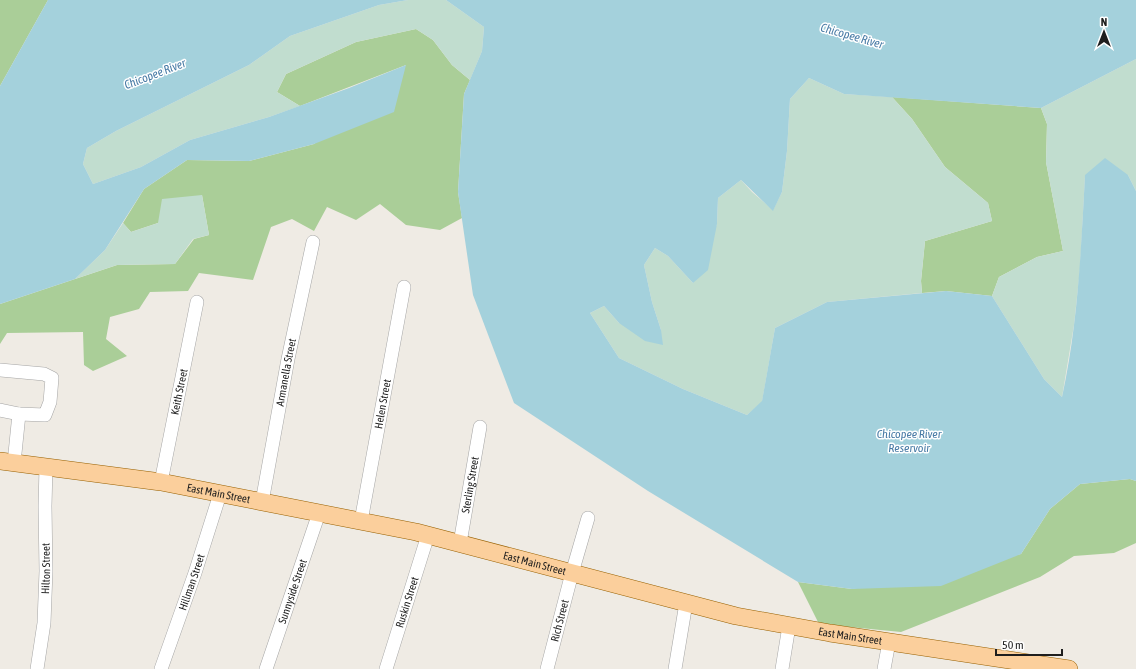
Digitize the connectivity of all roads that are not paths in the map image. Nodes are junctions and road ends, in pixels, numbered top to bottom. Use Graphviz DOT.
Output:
graph roads {
  1 [pos="313,242"];
  2 [pos="404,287"];
  3 [pos="197,302"];
  4 [pos="0,370"];
  5 [pos="0,410"];
  6 [pos="19,414"];
  7 [pos="480,427"];
  8 [pos="7,462"];
  9 [pos="46,467"];
  10 [pos="161,482"];
  11 [pos="220,494"];
  12 [pos="262,502"];
  13 [pos="319,513"];
  14 [pos="588,518"];
  15 [pos="361,521"];
  16 [pos="428,535"];
  17 [pos="460,543"];
  18 [pos="572,573"];
  19 [pos="686,603"];
  20 [pos="789,626"];
  21 [pos="889,642"];
  22 [pos="986,663"];
  23 [pos="37,669"];
  24 [pos="161,669"];
  25 [pos="266,669"];
  26 [pos="386,669"];
  27 [pos="547,669"];
  28 [pos="674,669"];
  29 [pos="782,669"];
  30 [pos="884,669"];
  31 [pos="1069,669"];
  1 -- 12 [label="street, Armanella Street"];
  2 -- 15 [label="street, Helen Street"];
  3 -- 10 [label="street, Keith Street"];
  4 -- 6 [label="street"];
  5 -- 6 [label="street"];
  6 -- 8 [label="street"];
  7 -- 17 [label="street, Sterling Street"];
  8 -- 9 [label="main road, East Main Street"];
  9 -- 10 [label="main road, East Main Street"];
  9 -- 23 [label="street, Hilton Street"];
  10 -- 11 [label="main road, East Main Street"];
  11 -- 12 [label="main road, East Main Street"];
  11 -- 24 [label="street, Hillman Street"];
  12 -- 13 [label="main road, East Main Street"];
  13 -- 15 [label="main road, East Main Street"];
  13 -- 25 [label="street, Sunnyside Street"];
  14 -- 18 [label="street, Rich Street"];
  15 -- 16 [label="main road, East Main Street"];
  16 -- 17 [label="main road, East Main Street"];
  16 -- 26 [label="street, Ruskin Street"];
  17 -- 18 [label="main road, East Main Street"];
  18 -- 19 [label="main road, East Main Street"];
  18 -- 27 [label="street, Rich Street"];
  19 -- 20 [label="main road, East Main Street"];
  19 -- 28 [label="street"];
  20 -- 21 [label="main road, East Main Street"];
  20 -- 29 [label="street"];
  21 -- 22 [label="main road, East Main Street"];
  21 -- 30 [label="street"];
  22 -- 31 [label="main road, East Main Street"];
}
